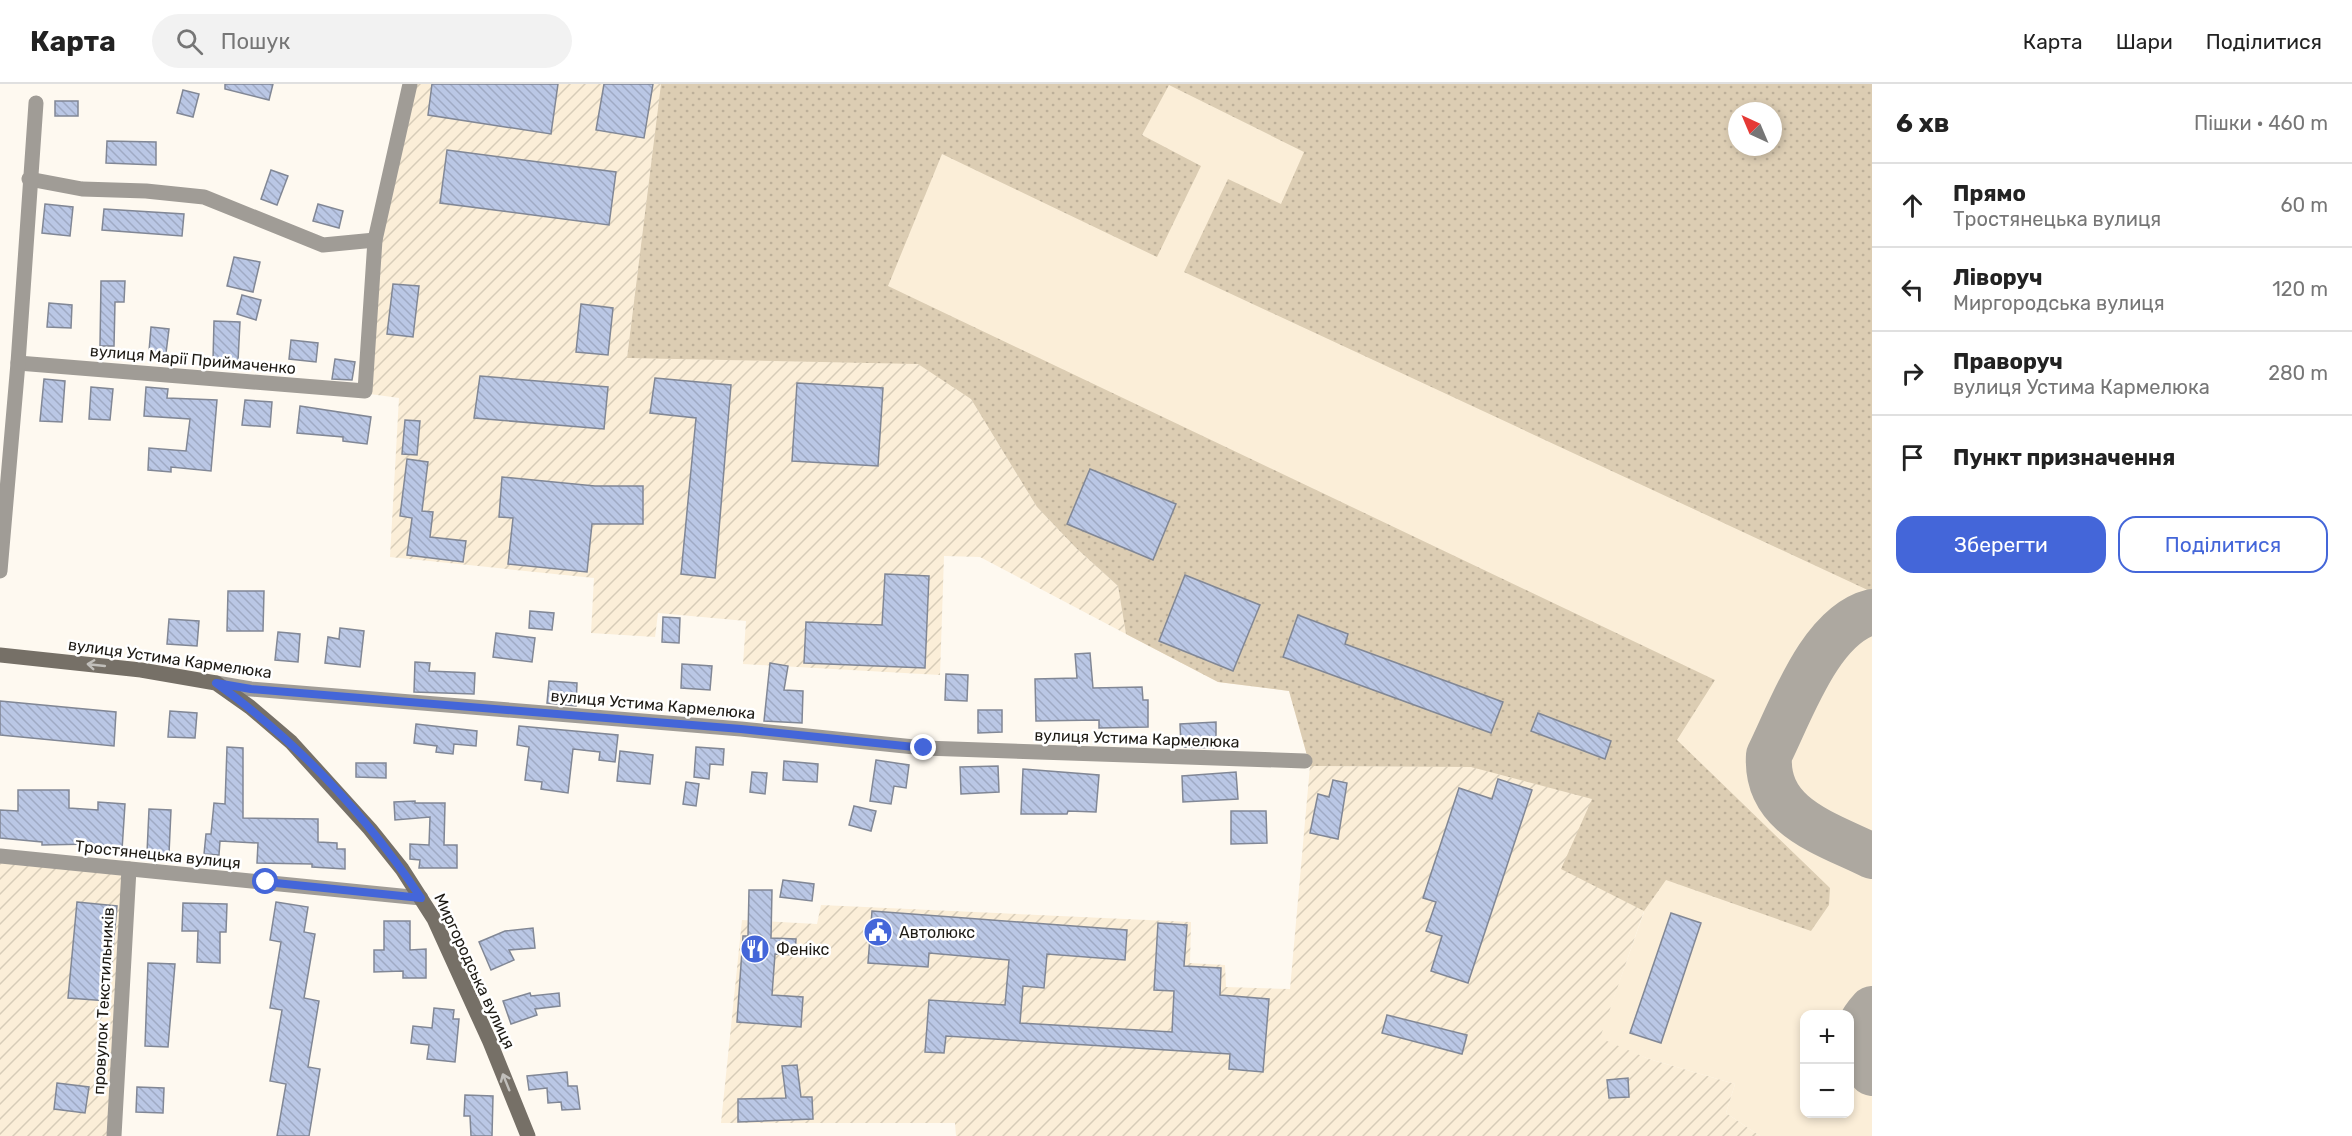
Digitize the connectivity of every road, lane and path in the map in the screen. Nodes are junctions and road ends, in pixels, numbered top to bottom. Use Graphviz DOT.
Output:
graph roads {
  1 [pos="410,84"];
  2 [pos="36,103"];
  3 [pos="29,178"];
  4 [pos="375,240"];
  5 [pos="18,363"];
  6 [pos="0,571"];
  7 [pos="0,655"];
  8 [pos="216,683"];
  9 [pos="1305,761"];
  10 [pos="0,856"];
  11 [pos="129,869"];
  12 [pos="421,898"];
  13 [pos="114,1136"];
  14 [pos="528,1136"];
  1 -- 4 [label="street"];
  2 -- 3 [label="street"];
  3 -- 4 [label="street"];
  3 -- 5 [label="street"];
  4 -- 5 [label="street, вулиця Марії Приймаченко"];
  5 -- 6 [label="street"];
  8 -- 7 [label="main road, вулиця Устима Кармелюка, one-way"];
  8 -- 9 [label="street, вулиця Устима Кармелюка"];
  8 -- 12 [label="main road, Миргородська вулиця"];
  10 -- 11 [label="street, Тростянецька вулиця"];
  11 -- 12 [label="street, Тростянецька вулиця"];
  11 -- 13 [label="street, провулок Текстильників"];
  14 -- 12 [label="main road, Миргородська вулиця, one-way"];
}
